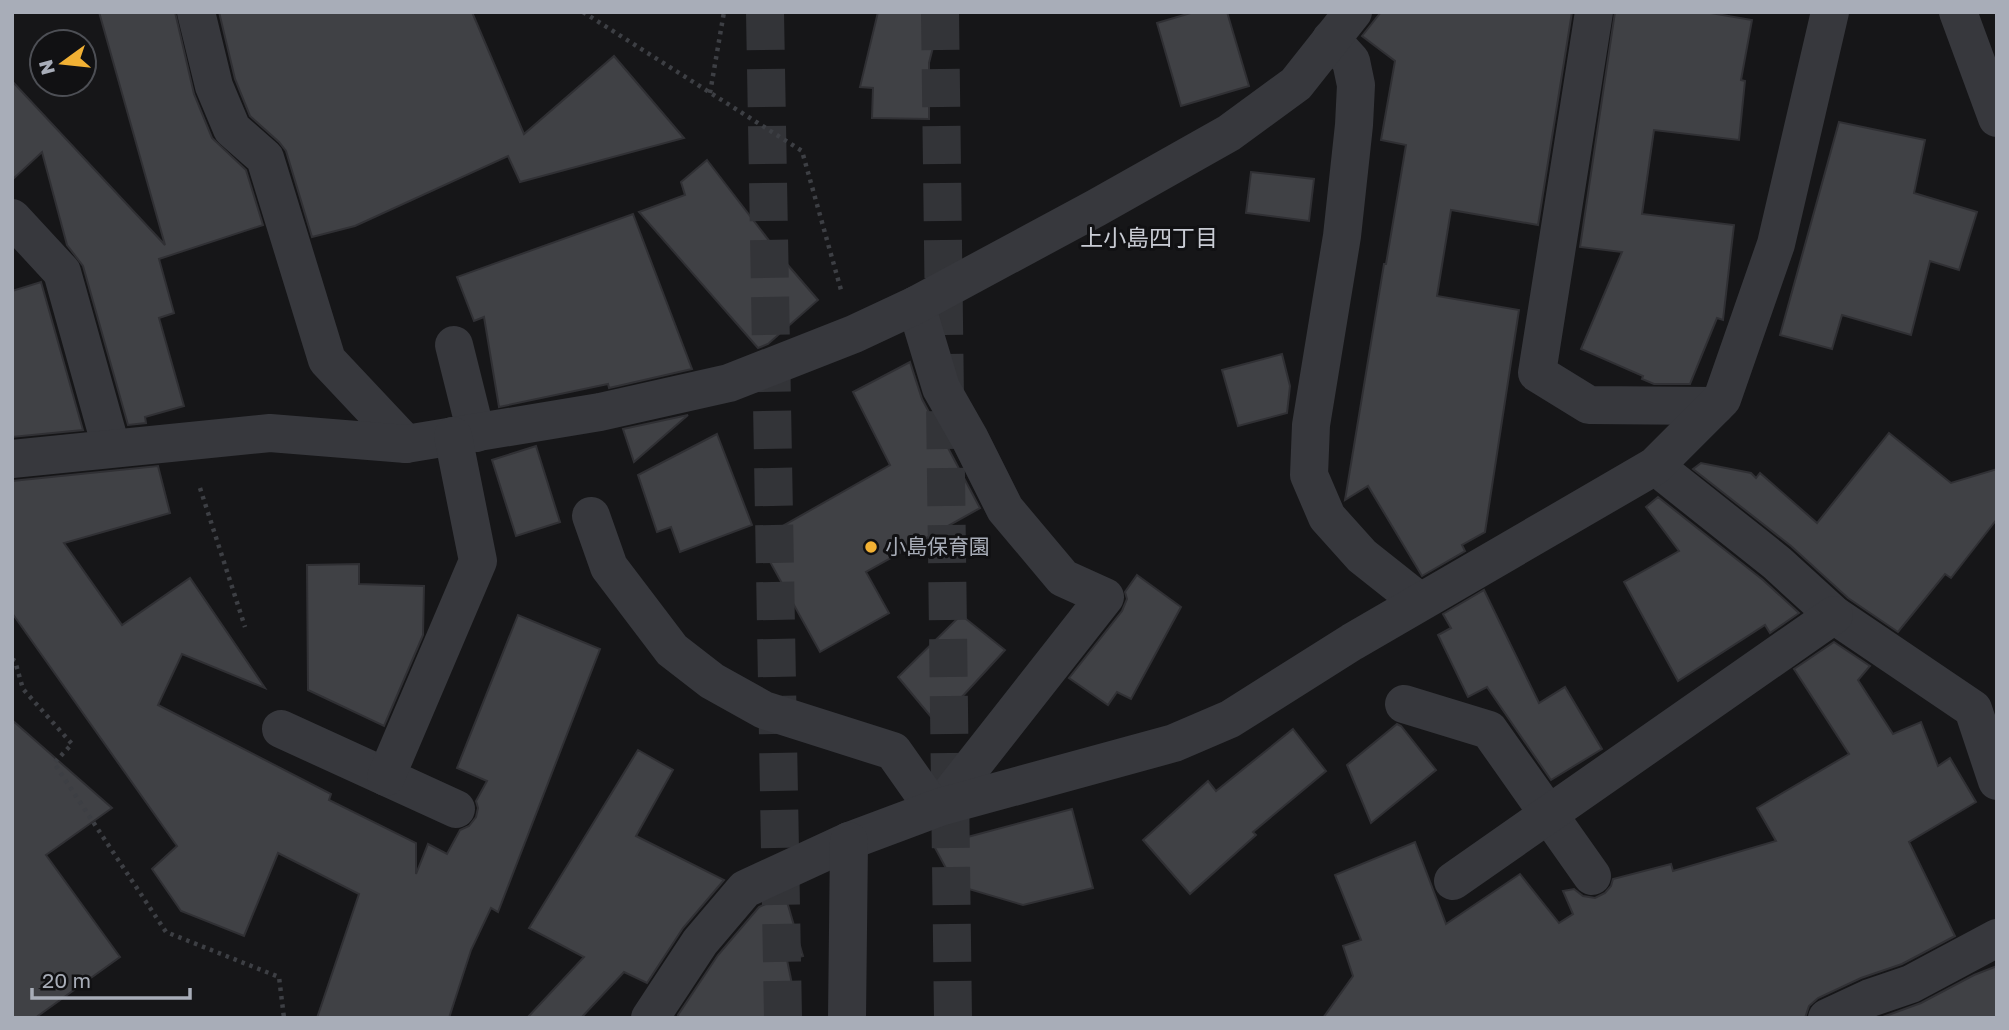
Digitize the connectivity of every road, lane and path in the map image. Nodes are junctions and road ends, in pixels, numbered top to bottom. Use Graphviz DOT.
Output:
graph roads {
  1 [pos="195,12"];
  2 [pos="583,12"];
  3 [pos="724,12"];
  4 [pos="1594,12"];
  5 [pos="1830,12"];
  6 [pos="1958,12"];
  7 [pos="1342,26"];
  8 [pos="710,93"];
  9 [pos="1997,118"];
  10 [pos="12,218"];
  11 [pos="916,305"];
  12 [pos="854,334"];
  13 [pos="454,345"];
  14 [pos="1715,406"];
  15 [pos="465,434"];
  16 [pos="184,441"];
  17 [pos="406,444"];
  18 [pos="111,447"];
  19 [pos="12,459"];
  20 [pos="1655,466"];
  21 [pos="591,516"];
  22 [pos="1420,602"];
  23 [pos="1834,615"];
  24 [pos="245,627"];
  25 [pos="12,659"];
  26 [pos="1404,705"];
  27 [pos="281,729"];
  28 [pos="386,777"];
  29 [pos="1997,781"];
  30 [pos="937,808"];
  31 [pos="456,809"];
  32 [pos="1549,814"];
  33 [pos="849,841"];
  34 [pos="1592,876"];
  35 [pos="1453,881"];
  36 [pos="1997,938"];
  37 [pos="284,1018"];
  38 [pos="650,1018"];
  39 [pos="847,1018"];
  40 [pos="1827,1018"];
  1 -- 17 [label="street"];
  2 -- 8 [label="path"];
  3 -- 8 [label="path"];
  4 -- 14 [label="street"];
  5 -- 14 [label="street"];
  6 -- 9 [label="street"];
  7 -- 11 [label="street"];
  7 -- 22 [label="street"];
  8 -- 12 [label="path"];
  10 -- 18 [label="street"];
  11 -- 12 [label="street"];
  11 -- 30 [label="street"];
  12 -- 15 [label="street"];
  13 -- 15 [label="street"];
  14 -- 20 [label="street"];
  15 -- 17 [label="street"];
  15 -- 28 [label="street"];
  16 -- 17 [label="street"];
  16 -- 18 [label="street"];
  16 -- 24 [label="path"];
  18 -- 19 [label="street"];
  20 -- 22 [label="street"];
  20 -- 23 [label="street"];
  21 -- 30 [label="street"];
  22 -- 30 [label="street"];
  23 -- 29 [label="street"];
  23 -- 32 [label="street"];
  25 -- 37 [label="path"];
  26 -- 32 [label="street"];
  27 -- 28 [label="street"];
  28 -- 31 [label="street"];
  30 -- 33 [label="street"];
  32 -- 34 [label="street"];
  32 -- 35 [label="street"];
  33 -- 38 [label="street"];
  33 -- 39 [label="street"];
  36 -- 40 [label="street"];
}
